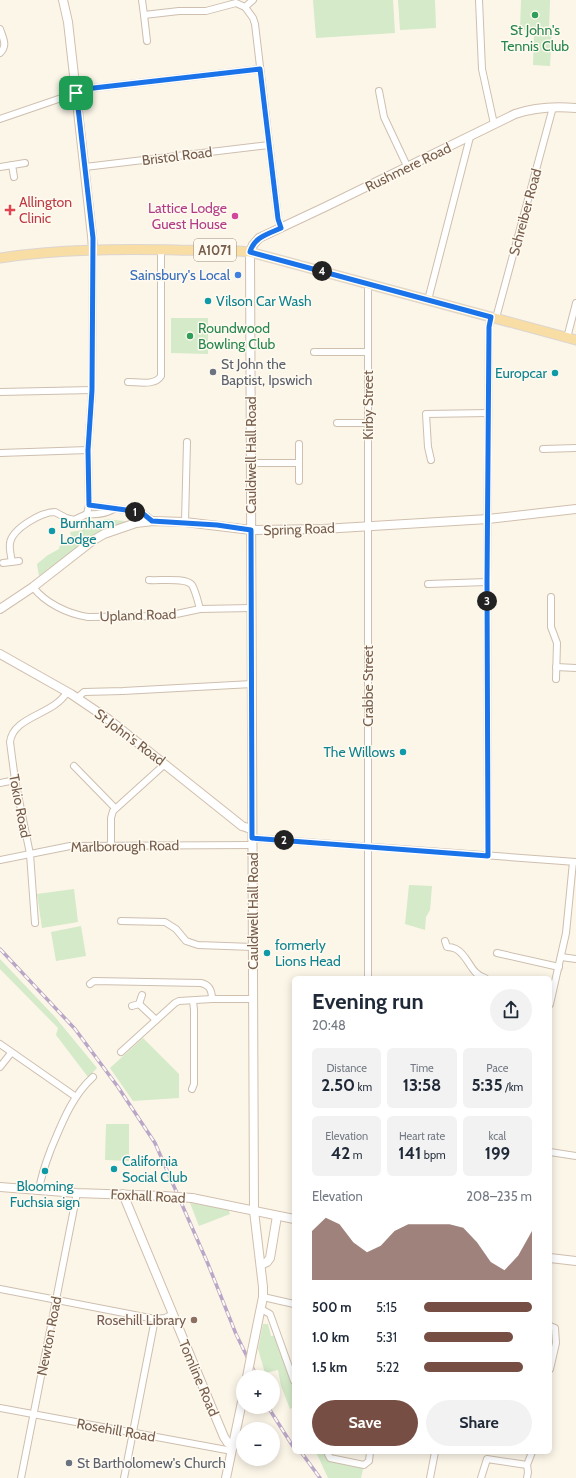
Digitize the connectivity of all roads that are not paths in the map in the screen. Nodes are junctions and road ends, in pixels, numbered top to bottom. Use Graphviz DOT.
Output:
graph roads {
  1 [pos="63,0"];
  2 [pos="142,0"];
  3 [pos="253,0"];
  4 [pos="479,0"];
  5 [pos="246,7"];
  6 [pos="144,15"];
  7 [pos="0,29"];
  8 [pos="147,41"];
  9 [pos="0,53"];
  10 [pos="260,69"];
  11 [pos="379,91"];
  12 [pos="76,92"];
  13 [pos="553,106"];
  14 [pos="576,108"];
  15 [pos="0,118"];
  16 [pos="494,124"];
  17 [pos="470,137"];
  18 [pos="269,145"];
  19 [pos="25,162"];
  20 [pos="12,165"];
  21 [pos="407,166"];
  22 [pos="0,167"];
  23 [pos="85,167"];
  24 [pos="14,177"];
  25 [pos="281,228"];
  26 [pos="93,250"];
  27 [pos="161,250"];
  28 [pos="250,252"];
  29 [pos="0,258"];
  30 [pos="368,284"];
  31 [pos="428,300"];
  32 [pos="576,303"];
  33 [pos="493,317"];
  34 [pos="571,339"];
  35 [pos="314,352"];
  36 [pos="368,352"];
  37 [pos="128,382"];
  38 [pos="92,390"];
  39 [pos="0,392"];
  40 [pos="488,413"];
  41 [pos="337,423"];
  42 [pos="369,423"];
  43 [pos="187,442"];
  44 [pos="299,444"];
  45 [pos="576,448"];
  46 [pos="543,449"];
  47 [pos="88,450"];
  48 [pos="0,453"];
  49 [pos="430,460"];
  50 [pos="251,463"];
  51 [pos="299,463"];
  52 [pos="299,481"];
  53 [pos="89,505"];
  54 [pos="114,509"];
  55 [pos="576,509"];
  56 [pos="87,514"];
  57 [pos="488,519"];
  58 [pos="152,521"];
  59 [pos="185,522"];
  60 [pos="368,527"];
  61 [pos="251,530"];
  62 [pos="19,561"];
  63 [pos="12,562"];
  64 [pos="3,564"];
  65 [pos="148,580"];
  66 [pos="487,582"];
  67 [pos="428,584"];
  68 [pos="33,587"];
  69 [pos="551,597"];
  70 [pos="251,608"];
  71 [pos="0,609"];
  72 [pos="200,609"];
  73 [pos="0,654"];
  74 [pos="556,668"];
  75 [pos="576,668"];
  76 [pos="556,679"];
  77 [pos="252,684"];
  78 [pos="67,692"];
  79 [pos="77,698"];
  80 [pos="165,764"];
  81 [pos="74,766"];
  82 [pos="15,780"];
  83 [pos="0,783"];
  84 [pos="115,808"];
  85 [pos="252,829"];
  86 [pos="252,841"];
  87 [pos="111,846"];
  88 [pos="368,846"];
  89 [pos="30,854"];
  90 [pos="488,856"];
  91 [pos="0,860"];
  92 [pos="574,862"];
  93 [pos="121,921"];
  94 [pos="35,923"];
  95 [pos="445,941"];
  96 [pos="253,947"];
  97 [pos="450,948"];
  98 [pos="444,952"];
  99 [pos="497,953"];
  100 [pos="561,956"];
  101 [pos="576,959"];
  102 [pos="558,967"];
  103 [pos="368,976"];
  104 [pos="481,976"];
  105 [pos="90,984"];
  106 [pos="142,995"];
  107 [pos="552,995"];
  108 [pos="212,999"];
  109 [pos="253,999"];
  110 [pos="193,1001"];
  111 [pos="139,1004"];
  112 [pos="132,1006"];
  113 [pos="156,1020"];
  114 [pos="0,1044"];
  115 [pos="121,1052"];
  116 [pos="11,1053"];
  117 [pos="0,1067"];
  118 [pos="93,1077"];
  119 [pos="192,1089"];
  120 [pos="76,1097"];
  121 [pos="552,1152"];
  122 [pos="576,1156"];
  123 [pos="0,1187"];
  124 [pos="39,1190"];
  125 [pos="77,1193"];
  126 [pos="124,1194"];
  127 [pos="254,1211"];
  128 [pos="277,1216"];
  129 [pos="292,1219"];
  130 [pos="552,1258"];
  131 [pos="576,1261"];
  132 [pos="261,1265"];
  133 [pos="0,1290"];
  134 [pos="263,1297"];
  135 [pos="56,1300"];
  136 [pos="292,1304"];
  137 [pos="261,1309"];
  138 [pos="173,1314"];
  139 [pos="155,1318"];
  140 [pos="552,1327"];
  141 [pos="552,1358"];
  142 [pos="248,1370"];
  143 [pos="292,1375"];
  144 [pos="0,1408"];
  145 [pos="34,1414"];
  146 [pos="240,1414"];
  147 [pos="132,1432"];
  148 [pos="233,1448"];
  149 [pos="328,1454"];
  150 [pos="370,1454"];
  151 [pos="435,1454"];
  152 [pos="488,1454"];
  153 [pos="531,1454"];
  154 [pos="487,1459"];
  155 [pos="526,1465"];
  156 [pos="21,1478"];
  157 [pos="124,1478"];
  158 [pos="226,1478"];
  159 [pos="430,1478"];
  160 [pos="480,1478"];
  161 [pos="527,1478"];
  1 -- 12 [label="street"];
  2 -- 6 [label="street"];
  3 -- 5 [label="street"];
  4 -- 16 [label="street"];
  5 -- 6 [label="street"];
  5 -- 10 [label="street"];
  6 -- 8 [label="street"];
  7 -- 9 [label="street"];
  10 -- 12 [label="street"];
  10 -- 18 [label="street"];
  11 -- 21 [label="street"];
  12 -- 15 [label="street"];
  12 -- 23 [label="street"];
  13 -- 14 [label="street, Rushmere Road"];
  13 -- 16 [label="street, Rushmere Road"];
  13 -- 33 [label="street, Schreiber Road"];
  16 -- 17 [label="street, Rushmere Road"];
  17 -- 21 [label="street, Rushmere Road"];
  17 -- 31 [label="street"];
  18 -- 23 [label="street, Bristol Road"];
  18 -- 25 [label="street"];
  19 -- 20 [label="street"];
  20 -- 22 [label="street"];
  20 -- 24 [label="street"];
  21 -- 25 [label="street, Rushmere Road"];
  23 -- 26 [label="street"];
  25 -- 28 [label="street, Rushmere Road"];
  26 -- 27 [label="main road, A1071"];
  26 -- 29 [label="main road, A1071"];
  26 -- 38 [label="street"];
  27 -- 28 [label="main road, A1071"];
  27 -- 37 [label="street"];
  28 -- 30 [label="main road, A1071"];
  28 -- 50 [label="street, Cauldwell Hall Road"];
  30 -- 31 [label="main road, A1071"];
  30 -- 36 [label="street, Kirby Street"];
  31 -- 33 [label="main road, A1071"];
  32 -- 34 [label="street"];
  33 -- 34 [label="main road, A1071"];
  33 -- 40 [label="street, Schreiber Road"];
  35 -- 36 [label="street"];
  36 -- 42 [label="street, Kirby Street"];
  38 -- 39 [label="street"];
  38 -- 47 [label="street"];
  40 -- 49 [label="street"];
  40 -- 57 [label="street, Schreiber Road"];
  41 -- 42 [label="street"];
  42 -- 60 [label="street, Kirby Street"];
  43 -- 59 [label="street"];
  44 -- 51 [label="street"];
  45 -- 46 [label="street"];
  47 -- 48 [label="street"];
  47 -- 53 [label="street"];
  50 -- 51 [label="street"];
  50 -- 61 [label="street, Cauldwell Hall Road"];
  51 -- 52 [label="street"];
  53 -- 54 [label="street"];
  53 -- 56 [label="street"];
  54 -- 56 [label="street"];
  54 -- 58 [label="street"];
  55 -- 57 [label="street, Spring Road"];
  56 -- 63 [label="street"];
  57 -- 60 [label="street, Spring Road"];
  57 -- 66 [label="street, Schreiber Road"];
  58 -- 59 [label="street, Spring Road"];
  58 -- 68 [label="street, Spring Road"];
  59 -- 61 [label="street, Spring Road"];
  60 -- 61 [label="street, Spring Road"];
  60 -- 88 [label="street, Crabbe Street"];
  61 -- 70 [label="street, Cauldwell Hall Road"];
  62 -- 63 [label="street"];
  63 -- 64 [label="street"];
  65 -- 72 [label="street"];
  66 -- 67 [label="street"];
  66 -- 90 [label="street, Schreiber Road"];
  68 -- 71 [label="street, Spring Road"];
  68 -- 72 [label="street, Upland Road"];
  69 -- 74 [label="street"];
  70 -- 72 [label="street, Upland Road"];
  70 -- 77 [label="street, Cauldwell Hall Road"];
  73 -- 78 [label="street, St John's Road"];
  74 -- 75 [label="street"];
  74 -- 76 [label="street"];
  77 -- 79 [label="street"];
  77 -- 85 [label="street, Cauldwell Hall Road"];
  78 -- 79 [label="street, St John's Road"];
  78 -- 82 [label="street, Tokio Road"];
  79 -- 80 [label="street, St John's Road"];
  80 -- 84 [label="street"];
  80 -- 85 [label="street, St John's Road"];
  81 -- 84 [label="street"];
  82 -- 83 [label="street"];
  82 -- 89 [label="street, Tokio Road"];
  84 -- 87 [label="street"];
  85 -- 86 [label="street, Cauldwell Hall Road"];
  86 -- 87 [label="street, Marlborough Road"];
  86 -- 88 [label="street, Marlborough Road"];
  86 -- 96 [label="street, Cauldwell Hall Road"];
  87 -- 89 [label="street, Marlborough Road"];
  88 -- 90 [label="street, Marlborough Road"];
  88 -- 103 [label="street, Crabbe Street"];
  89 -- 91 [label="street, Marlborough Road"];
  89 -- 94 [label="street, Tokio Road"];
  90 -- 92 [label="street, Marlborough Road"];
  92 -- 100 [label="street"];
  93 -- 96 [label="street"];
  95 -- 97 [label="street"];
  96 -- 109 [label="street, Cauldwell Hall Road"];
  97 -- 98 [label="street"];
  97 -- 104 [label="street"];
  99 -- 102 [label="street"];
  100 -- 101 [label="street"];
  100 -- 102 [label="street"];
  102 -- 107 [label="street"];
  105 -- 108 [label="street"];
  106 -- 111 [label="street"];
  108 -- 109 [label="street"];
  108 -- 110 [label="street"];
  109 -- 127 [label="street, Cauldwell Hall Road"];
  110 -- 113 [label="street"];
  110 -- 119 [label="street"];
  111 -- 112 [label="street"];
  111 -- 113 [label="street"];
  113 -- 115 [label="street"];
  114 -- 116 [label="street"];
  116 -- 117 [label="street"];
  116 -- 120 [label="street"];
  118 -- 120 [label="street"];
  120 -- 124 [label="street"];
  121 -- 122 [label="street"];
  123 -- 124 [label="street, Foxhall Road"];
  124 -- 125 [label="street, Foxhall Road"];
  125 -- 126 [label="street, Foxhall Road"];
  125 -- 135 [label="street, Newton Road"];
  126 -- 127 [label="street, Foxhall Road, bridge"];
  126 -- 138 [label="street, Tomline Road"];
  127 -- 128 [label="street, Foxhall Road"];
  127 -- 132 [label="street, Cauldwell Hall Road"];
  128 -- 129 [label="street, Foxhall Road"];
  128 -- 132 [label="street"];
  130 -- 131 [label="street"];
  132 -- 134 [label="street, Cauldwell Hall Road"];
  133 -- 135 [label="street"];
  134 -- 136 [label="street"];
  134 -- 137 [label="street, Cauldwell Hall Road"];
  135 -- 139 [label="street"];
  135 -- 145 [label="street, Newton Road"];
  137 -- 142 [label="street, Cauldwell Hall Road, bridge"];
  137 -- 143 [label="street"];
  138 -- 139 [label="street"];
  138 -- 148 [label="street, Tomline Road"];
  139 -- 147 [label="street"];
  140 -- 141 [label="street"];
  144 -- 145 [label="street, Rosehill Road"];
  145 -- 147 [label="street, Rosehill Road"];
  145 -- 156 [label="street, Newton Road"];
  146 -- 148 [label="street"];
  147 -- 148 [label="street, Rosehill Road"];
  147 -- 157 [label="street"];
  148 -- 158 [label="street"];
  149 -- 150 [label="street"];
  151 -- 159 [label="street"];
  152 -- 154 [label="street"];
  153 -- 155 [label="street"];
  154 -- 155 [label="street"];
  154 -- 160 [label="street"];
  155 -- 161 [label="street"];
}
